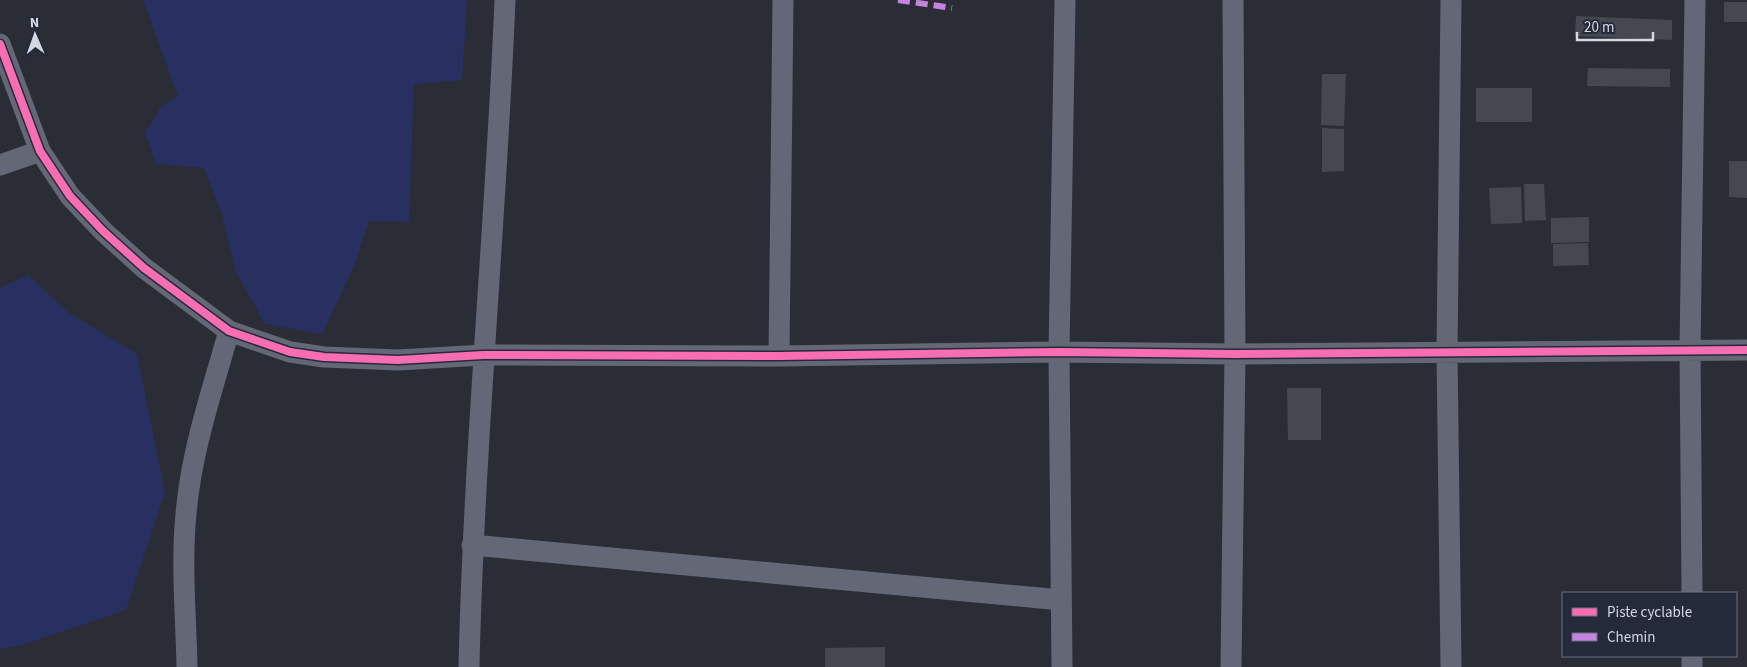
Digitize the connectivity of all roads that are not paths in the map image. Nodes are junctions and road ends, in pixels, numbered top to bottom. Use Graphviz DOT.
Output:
graph roads {
  1 [pos="505,0"];
  2 [pos="783,0"];
  3 [pos="1065,0"];
  4 [pos="1233,0"];
  5 [pos="1451,0"];
  6 [pos="1695,0"];
  7 [pos="0,44"];
  8 [pos="40,151"];
  9 [pos="0,165"];
  10 [pos="229,331"];
  11 [pos="1690,350"];
  12 [pos="1747,350"];
  13 [pos="1059,352"];
  14 [pos="1447,352"];
  15 [pos="483,354"];
  16 [pos="1235,354"];
  17 [pos="779,356"];
  18 [pos="472,544"];
  19 [pos="1692,592"];
  20 [pos="1061,600"];
  21 [pos="187,667"];
  22 [pos="469,667"];
  23 [pos="1062,667"];
  24 [pos="1231,667"];
  25 [pos="1452,667"];
  1 -- 15 [label="street"];
  2 -- 17 [label="street"];
  3 -- 13 [label="street"];
  4 -- 16 [label="street"];
  5 -- 14 [label="street"];
  6 -- 11 [label="street"];
  7 -- 8 [label="street"];
  8 -- 9 [label="street"];
  8 -- 10 [label="street"];
  10 -- 15 [label="street"];
  10 -- 21 [label="street"];
  11 -- 12 [label="street"];
  11 -- 14 [label="street"];
  11 -- 19 [label="street"];
  13 -- 16 [label="street"];
  13 -- 17 [label="street"];
  13 -- 20 [label="street"];
  14 -- 16 [label="street"];
  14 -- 25 [label="street"];
  15 -- 17 [label="street"];
  15 -- 18 [label="street"];
  16 -- 24 [label="street"];
  18 -- 20 [label="street"];
  18 -- 22 [label="street"];
  20 -- 23 [label="street"];
}
